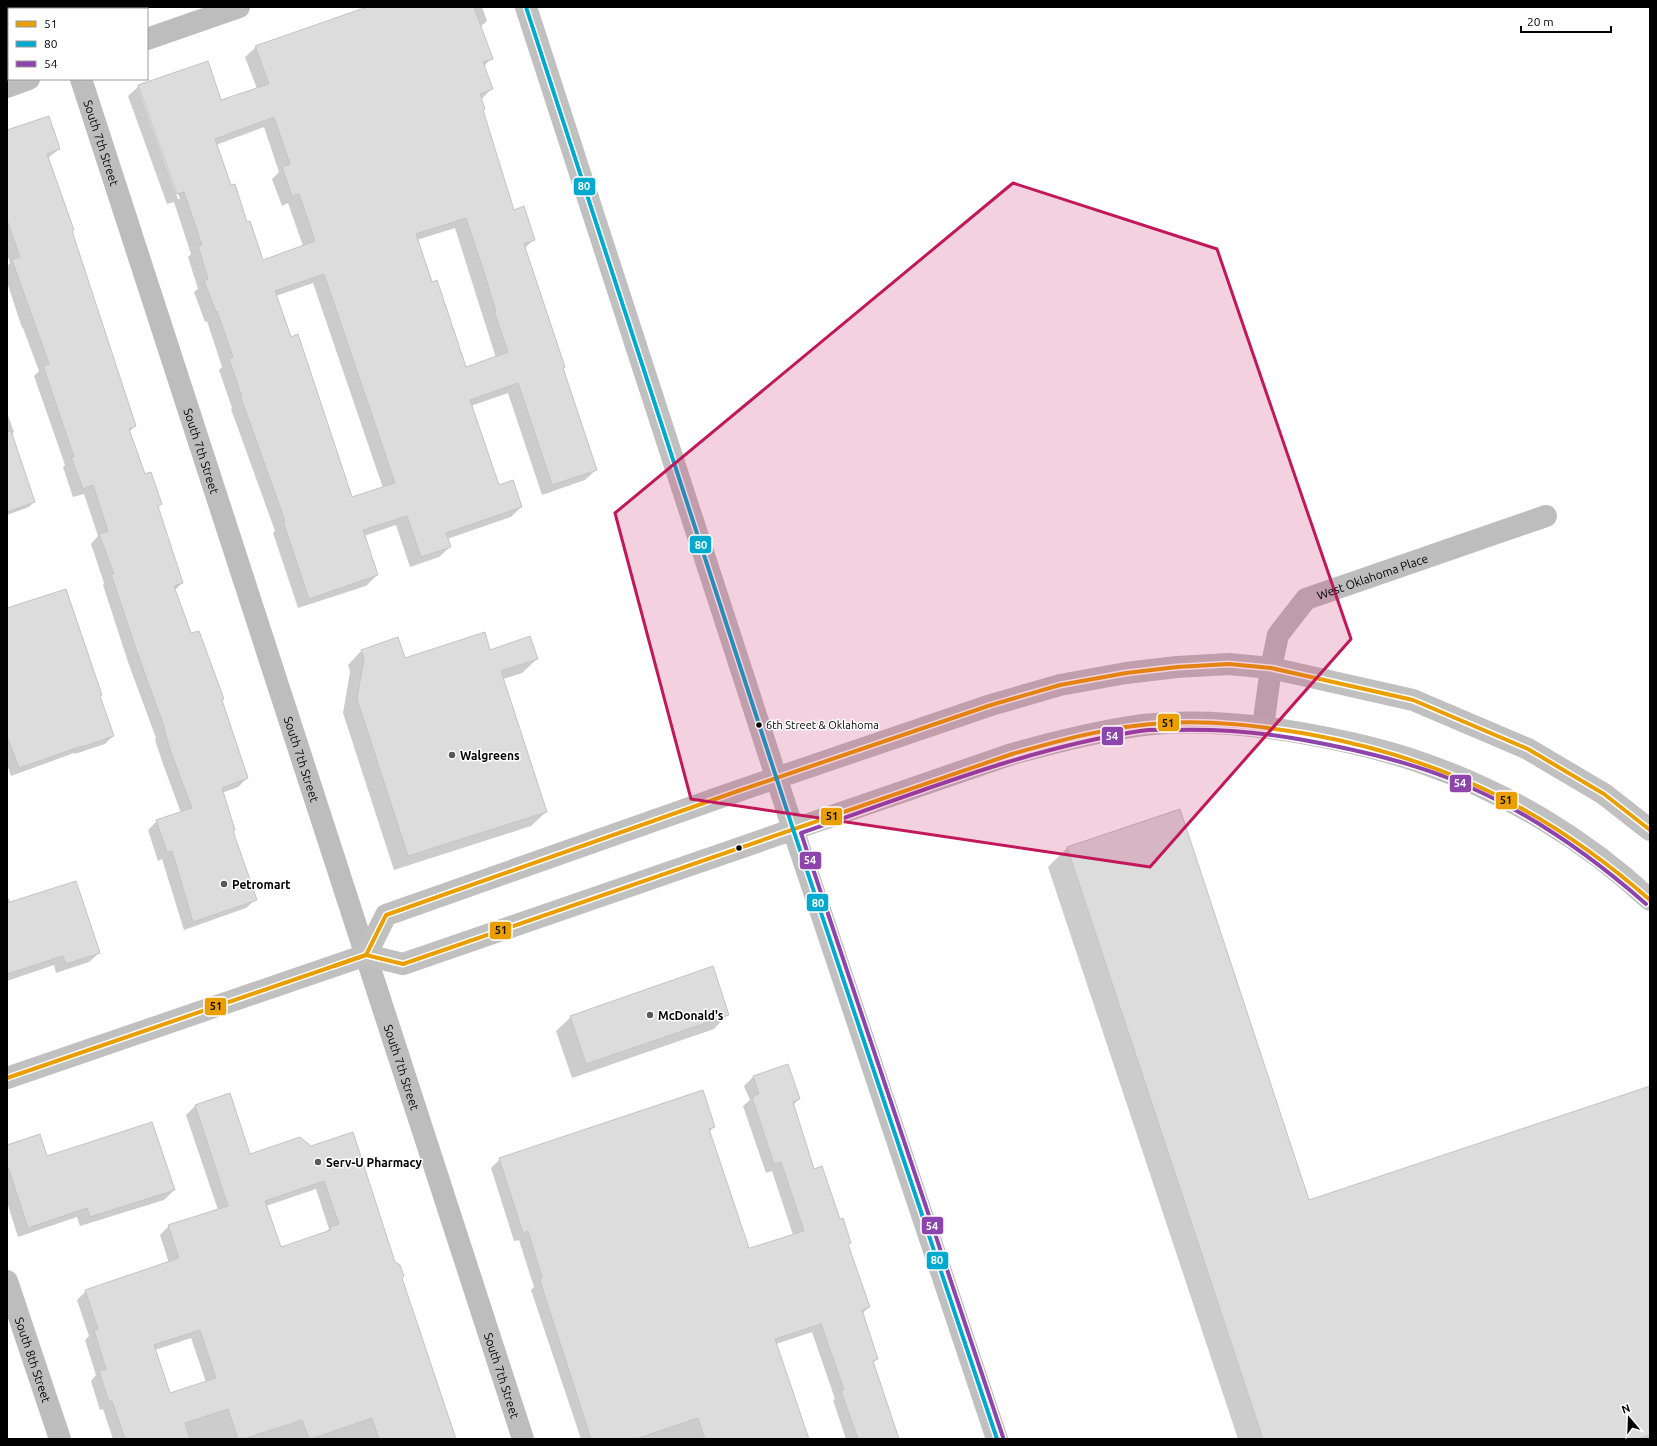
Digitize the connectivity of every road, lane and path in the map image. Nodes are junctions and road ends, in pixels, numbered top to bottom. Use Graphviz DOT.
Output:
graph roads {
  1 [pos="239,7"];
  2 [pos="526,7"];
  3 [pos="148,38"];
  4 [pos="26,80"];
  5 [pos="80,80"];
  6 [pos="7,87"];
  7 [pos="1546,516"];
  8 [pos="1271,668"];
  9 [pos="1263,727"];
  10 [pos="776,778"];
  11 [pos="793,829"];
  12 [pos="1650,830"];
  13 [pos="1650,900"];
  14 [pos="366,955"];
  15 [pos="7,1078"];
  16 [pos="7,1281"];
  17 [pos="60,1439"];
  18 [pos="523,1439"];
  19 [pos="997,1439"];
  1 -- 3 [label="street"];
  2 -- 10 [label="main road"];
  4 -- 6 [label="street"];
  5 -- 14 [label="street, South 7th Street"];
  7 -- 8 [label="street, West Oklahoma Place"];
  8 -- 9 [label="street, West Oklahoma Place"];
  8 -- 10 [label="main road"];
  8 -- 12 [label="main road"];
  9 -- 11 [label="main road"];
  9 -- 13 [label="main road"];
  10 -- 11 [label="main road"];
  10 -- 14 [label="main road"];
  11 -- 14 [label="main road"];
  11 -- 19 [label="main road"];
  14 -- 15 [label="main road"];
  14 -- 18 [label="street, South 7th Street"];
  16 -- 17 [label="street, South 8th Street"];
}
